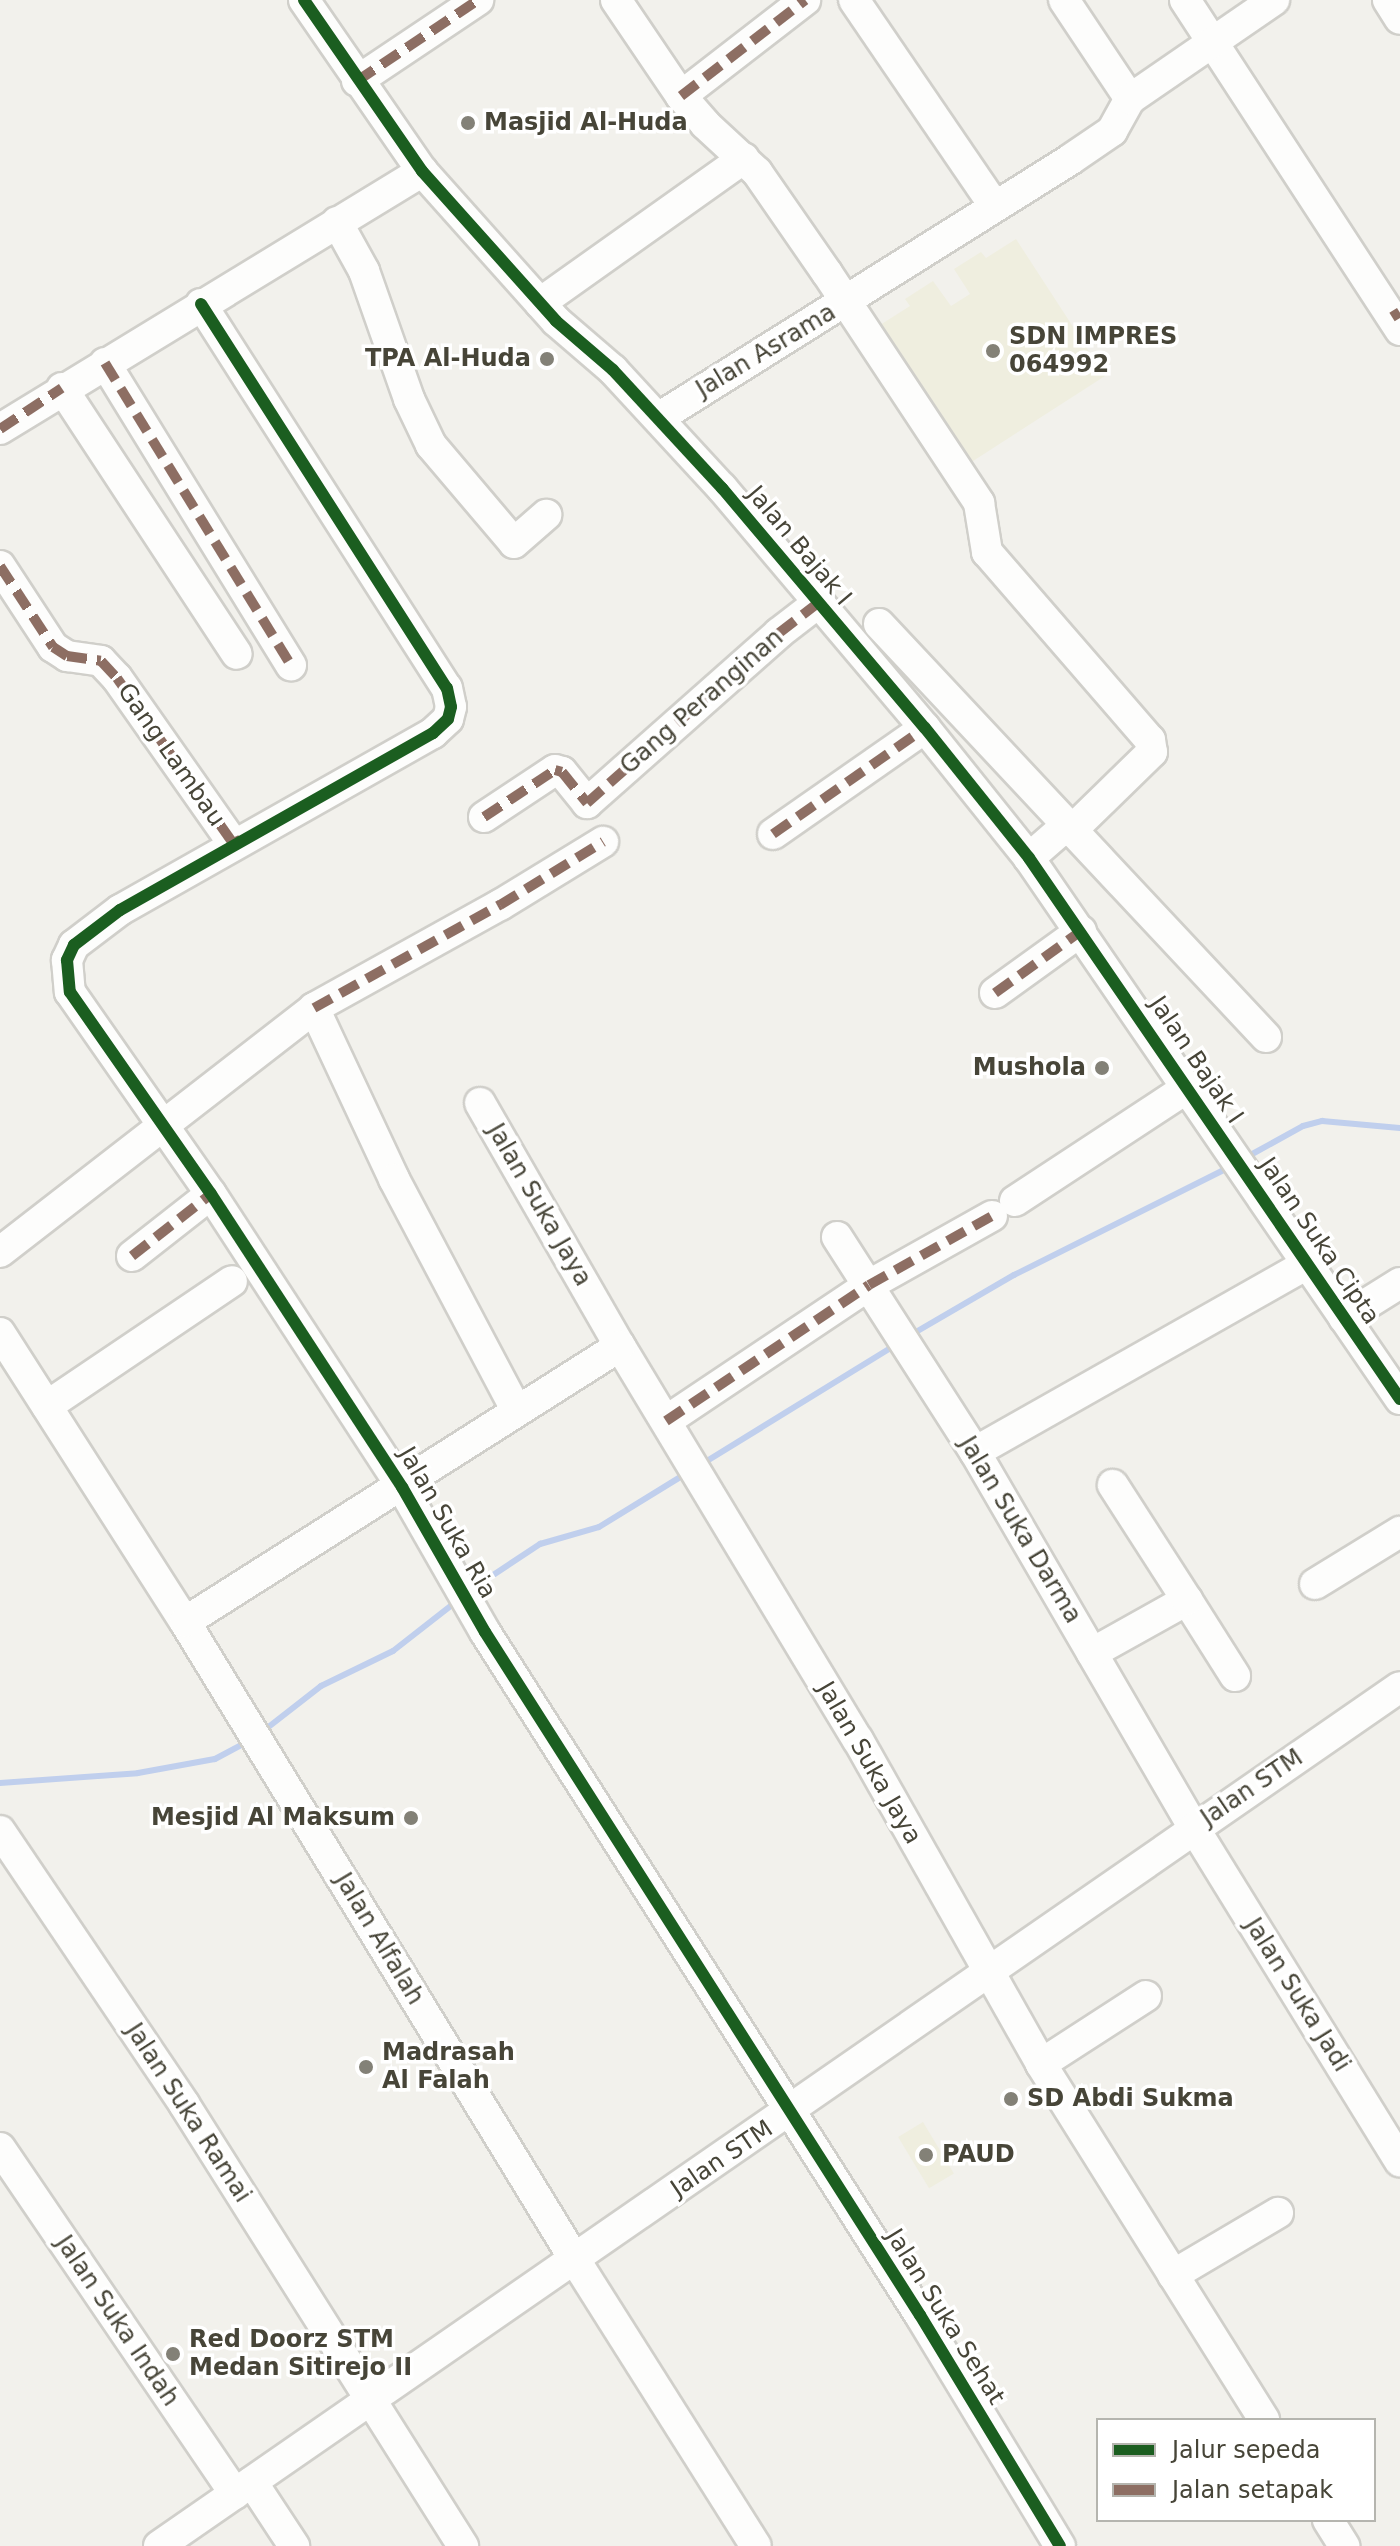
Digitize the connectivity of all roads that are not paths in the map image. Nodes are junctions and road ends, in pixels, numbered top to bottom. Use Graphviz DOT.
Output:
graph roads {
  1 [pos="478,0"];
  2 [pos="616,0"];
  3 [pos="805,0"];
  4 [pos="854,0"];
  5 [pos="1064,0"];
  6 [pos="1185,0"];
  7 [pos="1274,0"];
  8 [pos="1388,0"];
  9 [pos="313,3"];
  10 [pos="1400,19"];
  11 [pos="1210,40"];
  12 [pos="357,81"];
  13 [pos="681,96"];
  14 [pos="1130,99"];
  15 [pos="744,158"];
  16 [pos="422,171"];
  17 [pos="994,205"];
  18 [pos="337,222"];
  19 [pos="846,302"];
  20 [pos="540,303"];
  21 [pos="201,304"];
  22 [pos="1397,320"];
  23 [pos="105,363"];
  24 [pos="62,388"];
  25 [pos="660,417"];
  26 [pos="0,429"];
  27 [pos="546,515"];
  28 [pos="0,566"];
  29 [pos="818,603"];
  30 [pos="879,624"];
  31 [pos="237,654"];
  32 [pos="291,665"];
  33 [pos="925,728"];
  34 [pos="484,817"];
  35 [pos="1073,829"];
  36 [pos="773,834"];
  37 [pos="603,842"];
  38 [pos="233,843"];
  39 [pos="1036,868"];
  40 [pos="1081,931"];
  41 [pos="67,960"];
  42 [pos="995,993"];
  43 [pos="314,1008"];
  44 [pos="1266,1037"];
  45 [pos="1187,1088"];
  46 [pos="480,1103"];
  47 [pos="160,1126"];
  48 [pos="1229,1147"];
  49 [pos="211,1194"];
  50 [pos="837,1237"];
  51 [pos="0,1252"];
  52 [pos="132,1256"];
  53 [pos="1307,1264"];
  54 [pos="232,1281"];
  55 [pos="1400,1283"];
  56 [pos="869,1285"];
  57 [pos="1344,1318"];
  58 [pos="0,1333"];
  59 [pos="620,1346"];
  60 [pos="1400,1399"];
  61 [pos="47,1406"];
  62 [pos="516,1409"];
  63 [pos="666,1421"];
  64 [pos="975,1452"];
  65 [pos="1113,1485"];
  66 [pos="402,1487"];
  67 [pos="1400,1532"];
  68 [pos="1315,1584"];
  69 [pos="1187,1600"];
  70 [pos="185,1622"];
  71 [pos="1092,1653"];
  72 [pos="1235,1676"];
  73 [pos="1397,1695"];
  74 [pos="1194,1828"];
  75 [pos="0,1831"];
  76 [pos="987,1971"];
  77 [pos="1146,1996"];
  78 [pos="1041,2064"];
  79 [pos="791,2112"];
  80 [pos="0,2148"];
  81 [pos="1400,2162"];
  82 [pos="1278,2213"];
  83 [pos="575,2260"];
  84 [pos="1173,2275"];
  85 [pos="371,2399"];
  86 [pos="1263,2418"];
  87 [pos="244,2488"];
  88 [pos="1329,2522"];
  89 [pos="159,2546"];
  90 [pos="294,2546"];
  91 [pos="463,2546"];
  92 [pos="756,2546"];
  93 [pos="1060,2546"];
  94 [pos="1344,2546"];
  1 -- 12 [label="street"];
  2 -- 13 [label="street, Jalan Asrama"];
  3 -- 13 [label="street"];
  4 -- 17 [label="street"];
  5 -- 14 [label="street"];
  6 -- 11 [label="street"];
  7 -- 11 [label="street"];
  8 -- 10 [label="street"];
  9 -- 12 [label="street, Jalan Bajak I"];
  11 -- 14 [label="street"];
  11 -- 22 [label="street"];
  12 -- 16 [label="street, Jalan Bajak I"];
  13 -- 15 [label="street, Jalan Asrama"];
  14 -- 17 [label="street"];
  15 -- 19 [label="street, Jalan Asrama"];
  15 -- 20 [label="street"];
  16 -- 18 [label="street"];
  16 -- 20 [label="street, Jalan Bajak I"];
  17 -- 19 [label="street"];
  18 -- 21 [label="street"];
  18 -- 27 [label="street"];
  19 -- 25 [label="street, Jalan Asrama"];
  19 -- 35 [label="street"];
  20 -- 25 [label="street, Jalan Bajak I"];
  21 -- 23 [label="street"];
  21 -- 38 [label="street"];
  23 -- 24 [label="street"];
  23 -- 32 [label="street"];
  24 -- 26 [label="street"];
  24 -- 31 [label="street"];
  25 -- 29 [label="street, Jalan Bajak I"];
  28 -- 38 [label="street, Gang Lambau"];
  29 -- 33 [label="street, Jalan Bajak I"];
  29 -- 34 [label="street, Gang Peranginan"];
  30 -- 35 [label="street"];
  33 -- 36 [label="street"];
  33 -- 39 [label="street, Jalan Bajak I"];
  35 -- 39 [label="street"];
  35 -- 44 [label="street"];
  37 -- 43 [label="street"];
  38 -- 41 [label="street, Gang Lambau"];
  39 -- 40 [label="street, Jalan Bajak I"];
  40 -- 42 [label="street"];
  40 -- 45 [label="street, Jalan Bajak I"];
  41 -- 47 [label="street, Jalan Suka Ria"];
  43 -- 47 [label="street"];
  43 -- 62 [label="street"];
  45 -- 48 [label="street, Jalan Bajak I"];
  45 -- 56 [label="street"];
  46 -- 59 [label="street, Jalan Suka Jaya"];
  47 -- 49 [label="street, Jalan Suka Ria"];
  47 -- 51 [label="street"];
  48 -- 53 [label="street, Jalan Suka Cipta"];
  49 -- 52 [label="street"];
  49 -- 66 [label="street, Jalan Suka Ria"];
  50 -- 56 [label="street, Jalan Suka Darma"];
  53 -- 57 [label="street, Jalan Suka Cipta"];
  53 -- 64 [label="street"];
  54 -- 61 [label="street"];
  55 -- 57 [label="street"];
  56 -- 63 [label="street"];
  56 -- 64 [label="street, Jalan Suka Darma"];
  57 -- 60 [label="street, Jalan Suka Cipta"];
  58 -- 61 [label="street, Jalan Alfalah"];
  59 -- 62 [label="street"];
  59 -- 63 [label="street, Jalan Suka Jaya"];
  61 -- 70 [label="street, Jalan Alfalah"];
  62 -- 66 [label="street"];
  63 -- 76 [label="street, Jalan Suka Jaya"];
  64 -- 71 [label="street, Jalan Suka Darma"];
  65 -- 69 [label="street"];
  66 -- 70 [label="street"];
  66 -- 79 [label="street, Jalan Suka Ria"];
  67 -- 68 [label="street"];
  69 -- 71 [label="street"];
  69 -- 72 [label="street"];
  70 -- 83 [label="street, Jalan Alfalah"];
  71 -- 74 [label="street, Jalan Suka Darma"];
  73 -- 74 [label="street, Jalan STM"];
  74 -- 76 [label="street, Jalan STM"];
  74 -- 81 [label="street, Jalan Suka Jadi"];
  75 -- 85 [label="street, Jalan Suka Ramai"];
  76 -- 78 [label="street, Jalan Suka Jaya"];
  76 -- 79 [label="street, Jalan STM"];
  77 -- 78 [label="street"];
  78 -- 84 [label="street, Jalan Suka Jaya"];
  79 -- 83 [label="street, Jalan STM"];
  79 -- 93 [label="street, Jalan Suka Sehat"];
  80 -- 87 [label="street, Jalan Suka Indah"];
  82 -- 84 [label="street"];
  83 -- 85 [label="street, Jalan STM"];
  83 -- 92 [label="street, Jalan Alfalah"];
  84 -- 86 [label="street, Jalan Suka Jaya"];
  85 -- 87 [label="street, Jalan STM"];
  85 -- 91 [label="street, Jalan Suka Ramai"];
  87 -- 89 [label="street, Jalan STM"];
  87 -- 90 [label="street, Jalan Suka Indah"];
  88 -- 94 [label="street"];
}
